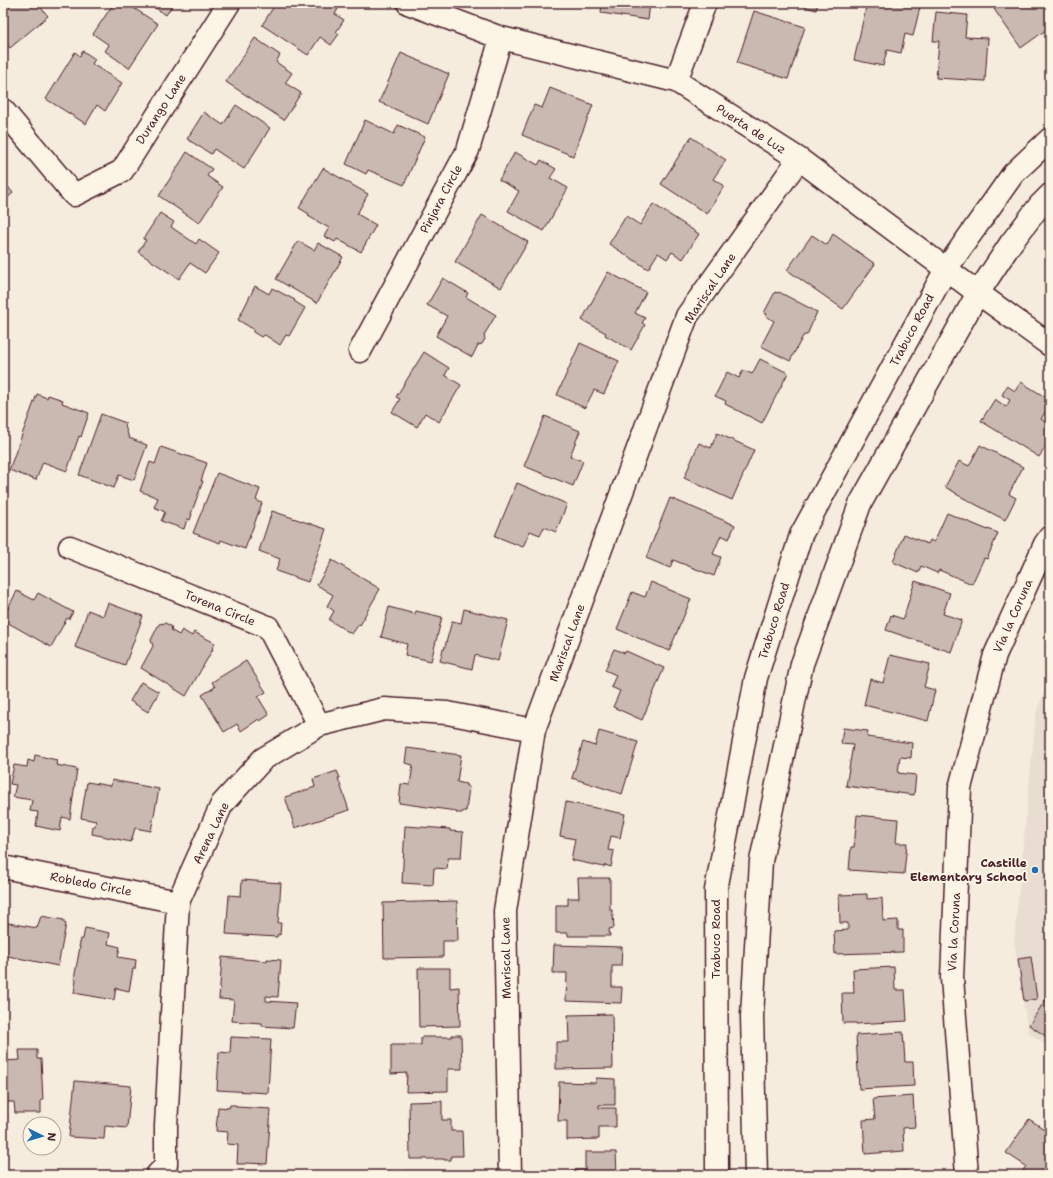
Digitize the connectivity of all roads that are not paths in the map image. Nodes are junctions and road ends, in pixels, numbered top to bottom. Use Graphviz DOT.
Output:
graph roads {
  1 [pos="229,3"];
  2 [pos="408,3"];
  3 [pos="705,3"];
  4 [pos="501,38"];
  5 [pos="676,81"];
  6 [pos="3,110"];
  7 [pos="1050,139"];
  8 [pos="799,159"];
  9 [pos="1050,195"];
  10 [pos="946,268"];
  11 [pos="978,293"];
  12 [pos="1050,345"];
  13 [pos="360,351"];
  14 [pos="1050,537"];
  15 [pos="70,547"];
  16 [pos="319,725"];
  17 [pos="534,730"];
  18 [pos="3,867"];
  19 [pos="178,902"];
  20 [pos="157,1175"];
  21 [pos="510,1175"];
  22 [pos="717,1175"];
  23 [pos="756,1175"];
  24 [pos="967,1175"];
  1 -- 6 [label="street, Durango Lane"];
  2 -- 4 [label="street, Puerta de Luz"];
  3 -- 5 [label="street"];
  4 -- 5 [label="street, Puerta de Luz"];
  4 -- 13 [label="street, Pinjara Circle"];
  5 -- 8 [label="street, Puerta de Luz"];
  7 -- 10 [label="street, Trabuco Road"];
  8 -- 10 [label="street, Puerta de Luz"];
  8 -- 17 [label="street, Mariscal Lane"];
  9 -- 11 [label="street"];
  10 -- 11 [label="street, Puerta de Luz"];
  10 -- 22 [label="street, Trabuco Road"];
  11 -- 12 [label="street, Puerta de Luz"];
  11 -- 23 [label="street"];
  14 -- 24 [label="street, Via la Coruna"];
  15 -- 16 [label="street, Torena Circle"];
  16 -- 17 [label="street, Arena Lane"];
  16 -- 19 [label="street, Arena Lane"];
  17 -- 21 [label="street, Mariscal Lane"];
  18 -- 19 [label="street, Robledo Circle"];
  19 -- 20 [label="street, Arena Lane"];
}
